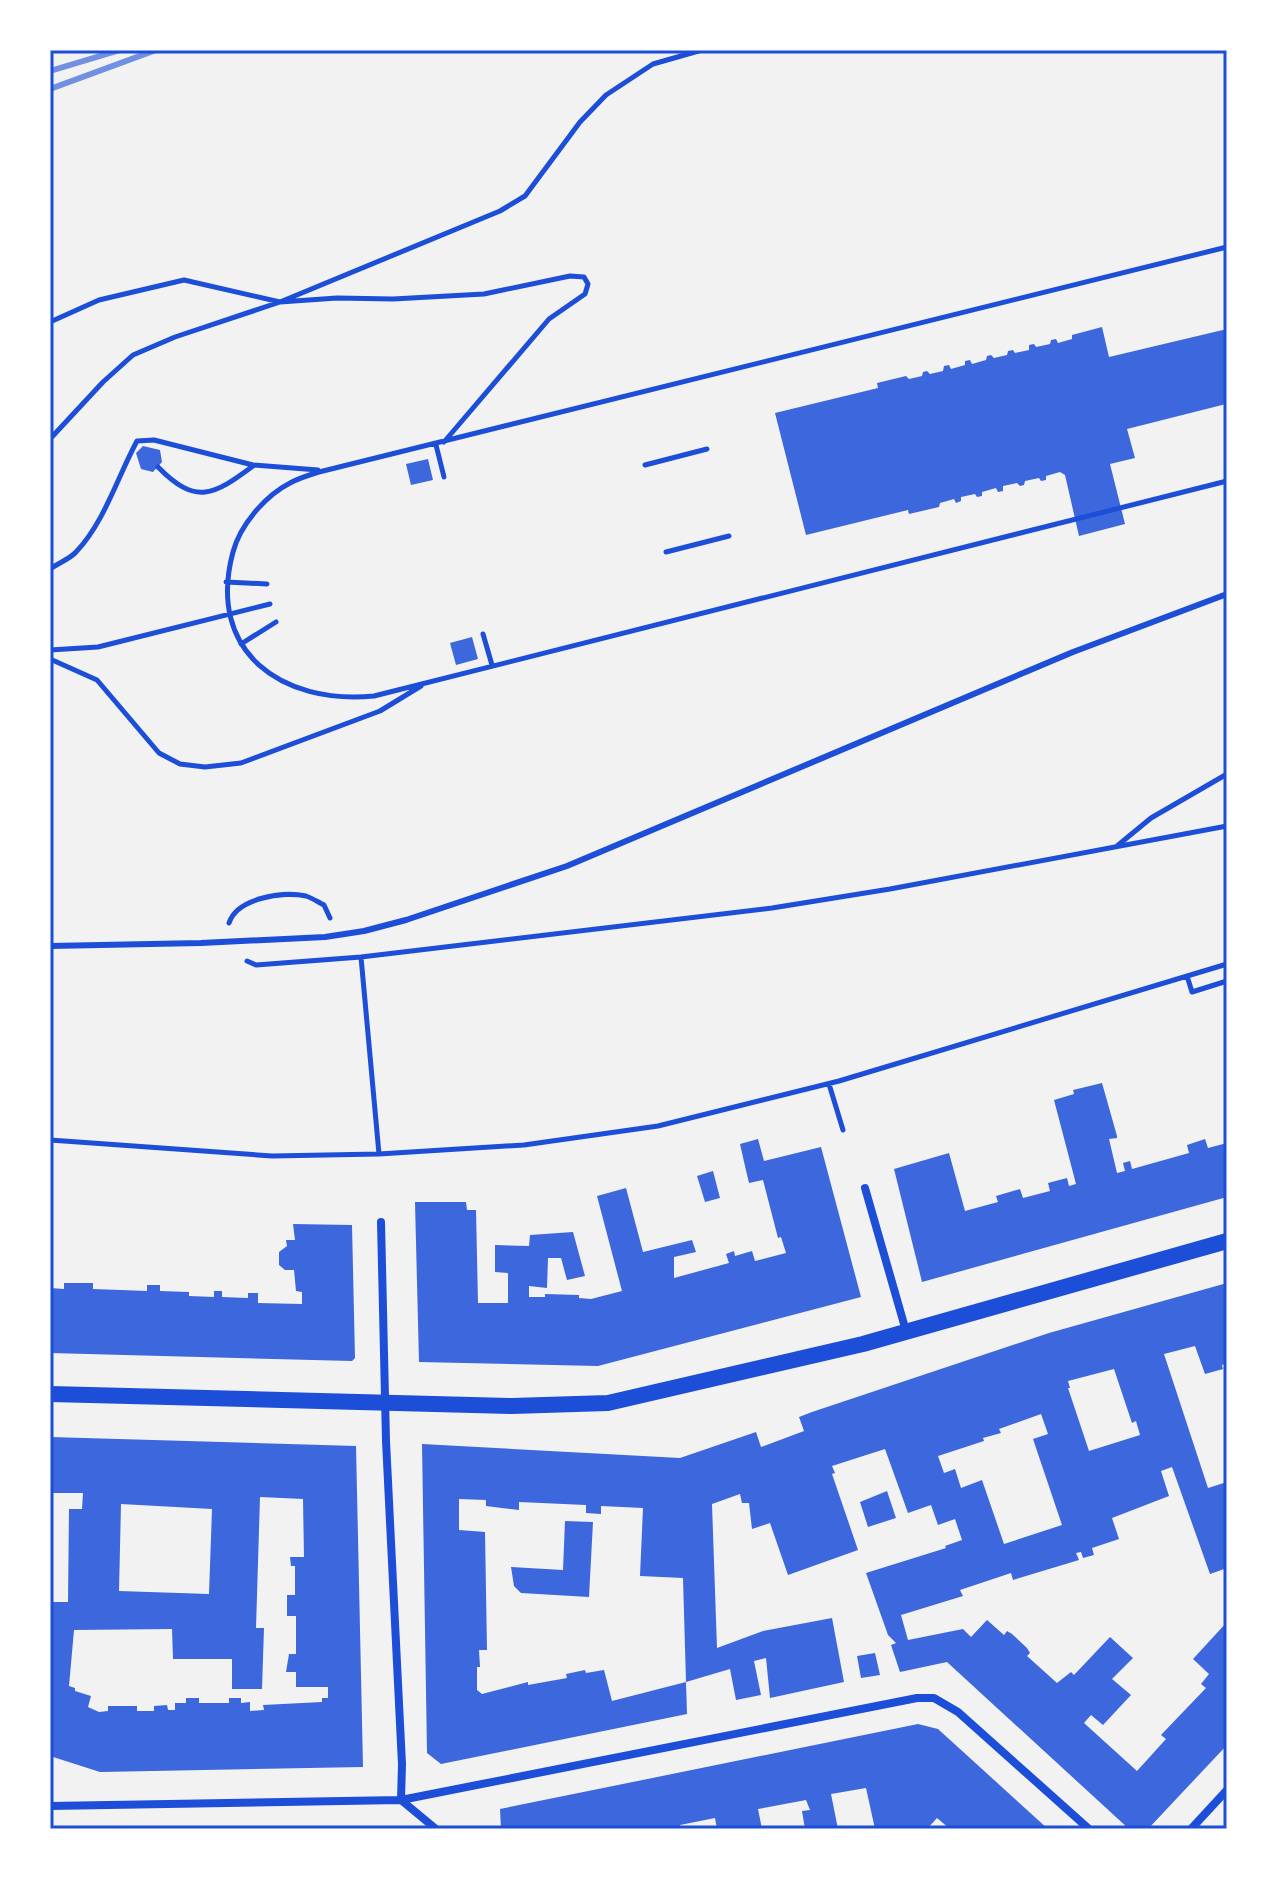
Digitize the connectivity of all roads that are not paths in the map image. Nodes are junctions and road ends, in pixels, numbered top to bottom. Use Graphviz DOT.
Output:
graph roads {
  1 [pos="1227,594"];
  2 [pos="50,946"];
  3 [pos="865,1188"];
  4 [pos="381,1222"];
  5 [pos="1227,1241"];
  6 [pos="906,1332"];
  7 [pos="50,1394"];
  8 [pos="386,1403"];
  9 [pos="1227,1790"];
  10 [pos="401,1800"];
  11 [pos="50,1806"];
  12 [pos="436,1829"];
  13 [pos="1089,1829"];
  14 [pos="1191,1829"];
  1 -- 2 [label="lane"];
  3 -- 6 [label="street"];
  4 -- 8 [label="street"];
  5 -- 6 [label="main road"];
  6 -- 8 [label="main road"];
  7 -- 8 [label="main road"];
  8 -- 10 [label="street"];
  9 -- 14 [label="street"];
  10 -- 11 [label="street"];
  10 -- 12 [label="street"];
  10 -- 13 [label="street"];
}
